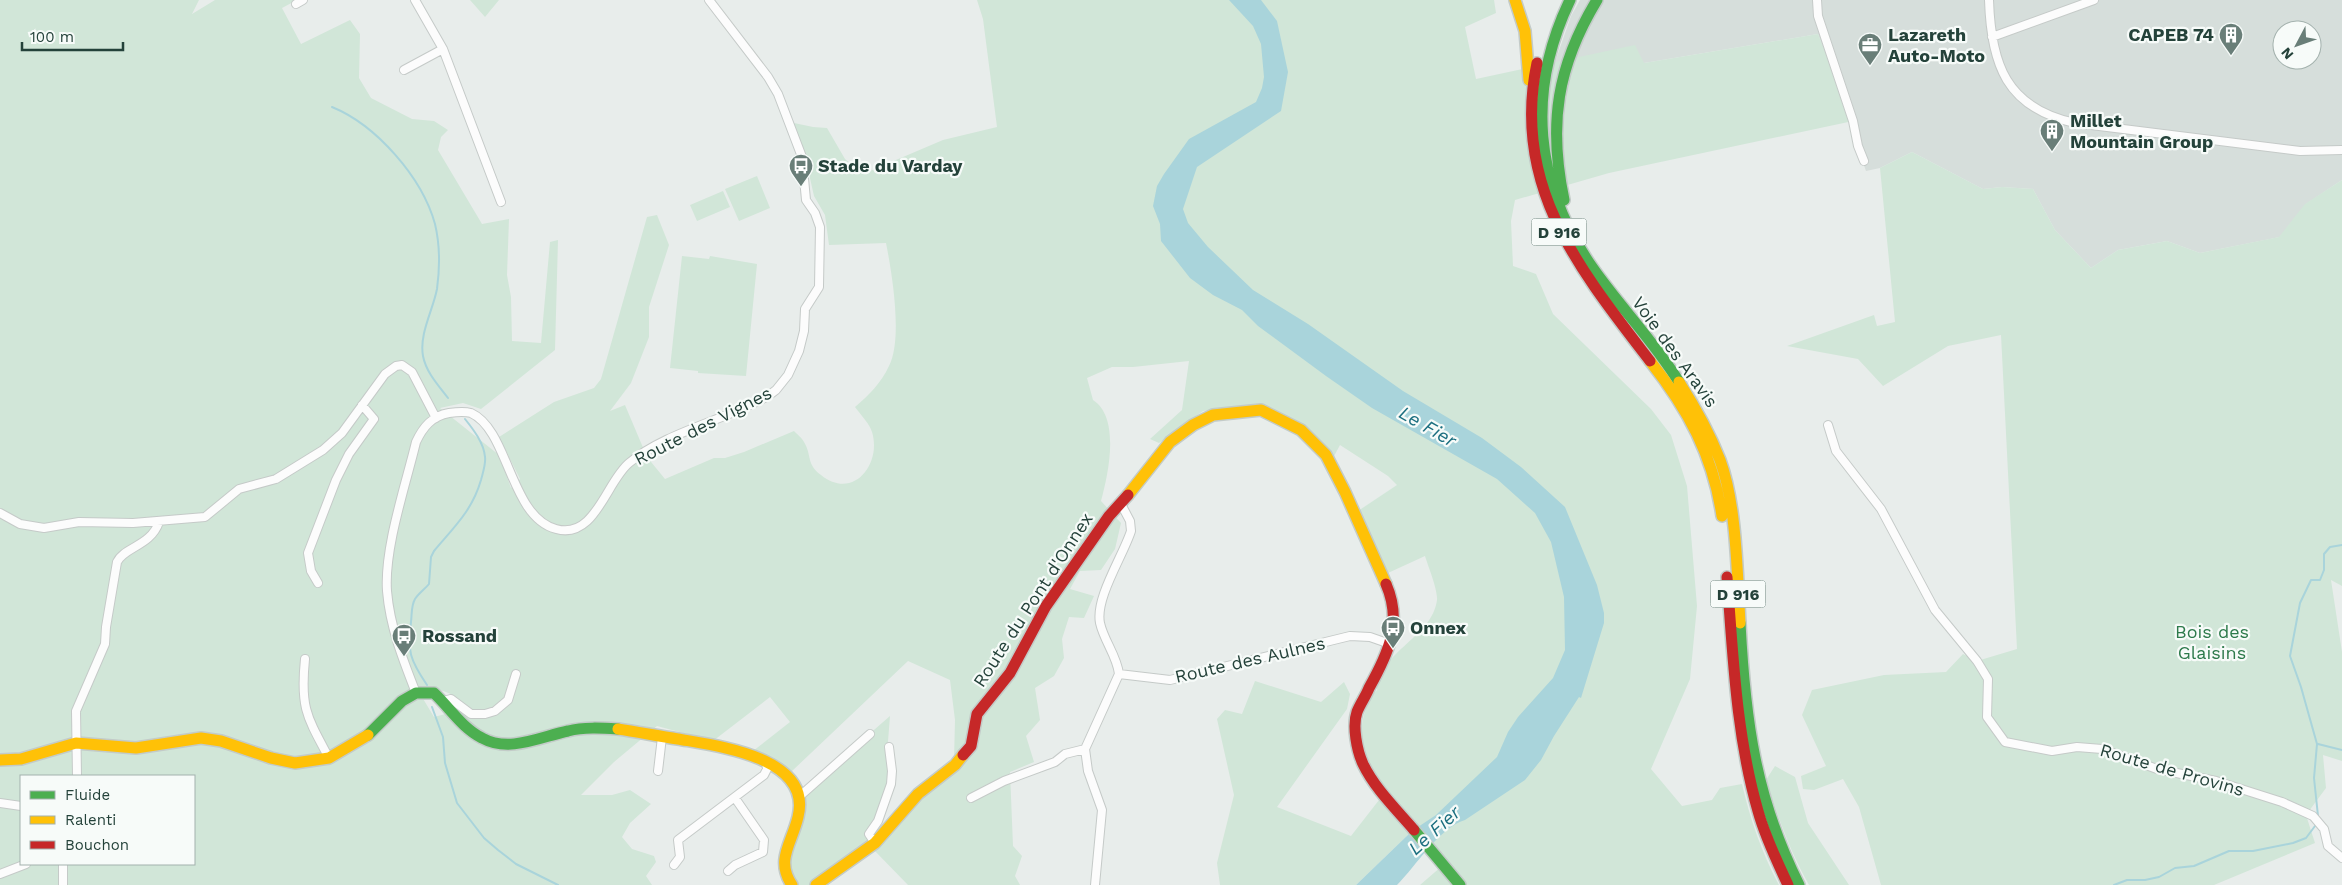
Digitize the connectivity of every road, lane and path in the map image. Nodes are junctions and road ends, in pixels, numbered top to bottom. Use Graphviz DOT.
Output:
graph roads {
  1 [pos="414,0"];
  2 [pos="709,0"];
  3 [pos="1516,0"];
  4 [pos="1561,0"];
  5 [pos="1570,0"];
  6 [pos="1596,0"];
  7 [pos="1817,0"];
  8 [pos="1989,0"];
  9 [pos="2094,0"];
  10 [pos="1992,37"];
  11 [pos="442,49"];
  12 [pos="404,70"];
  13 [pos="1531,119"];
  14 [pos="2342,150"];
  15 [pos="1864,161"];
  16 [pos="501,202"];
  17 [pos="1592,269"];
  18 [pos="362,406"];
  19 [pos="436,418"];
  20 [pos="1828,425"];
  21 [pos="1121,504"];
  22 [pos="0,513"];
  23 [pos="159,522"];
  24 [pos="318,583"];
  25 [pos="1390,644"];
  26 [pos="305,659"];
  27 [pos="516,674"];
  28 [pos="1119,674"];
  29 [pos="416,693"];
  30 [pos="443,701"];
  31 [pos="870,734"];
  32 [pos="662,737"];
  33 [pos="76,744"];
  34 [pos="889,748"];
  35 [pos="1086,749"];
  36 [pos="328,758"];
  37 [pos="0,760"];
  38 [pos="766,761"];
  39 [pos="658,771"];
  40 [pos="77,775"];
  41 [pos="800,796"];
  42 [pos="735,798"];
  43 [pos="971,798"];
  44 [pos="0,803"];
  45 [pos="20,806"];
  46 [pos="875,844"];
  47 [pos="2342,858"];
  48 [pos="23,865"];
  49 [pos="63,865"];
  50 [pos="674,865"];
  51 [pos="728,871"];
  52 [pos="0,874"];
  53 [pos="63,885"];
  54 [pos="792,885"];
  55 [pos="816,885"];
  56 [pos="1095,885"];
  57 [pos="1460,885"];
  58 [pos="1788,885"];
  59 [pos="1799,885"];
  1 -- 11 [label="street"];
  2 -- 19 [label="street, Route des Vignes"];
  3 -- 13 [label="main road"];
  4 -- 13 [label="main road, Voie des Aravis / D 916"];
  5 -- 17 [label="main road, Voie des Aravis / D 916"];
  6 -- 17 [label="main road"];
  7 -- 15 [label="street"];
  8 -- 10 [label="street"];
  9 -- 10 [label="street"];
  10 -- 14 [label="street"];
  11 -- 12 [label="street"];
  11 -- 16 [label="street"];
  13 -- 58 [label="main road, Voie des Aravis / D 916"];
  17 -- 59 [label="main road, Voie des Aravis / D 916"];
  18 -- 19 [label="street"];
  18 -- 23 [label="street"];
  18 -- 24 [label="street"];
  19 -- 29 [label="street"];
  20 -- 47 [label="street, Route de Provins"];
  21 -- 25 [label="main road, Route du Pont d'Onnex"];
  21 -- 28 [label="street"];
  21 -- 46 [label="main road, Route du Pont d'Onnex"];
  22 -- 23 [label="street"];
  23 -- 33 [label="street"];
  25 -- 28 [label="street, Route des Aulnes"];
  25 -- 57 [label="main road, Route du Pont d'Onnex"];
  26 -- 36 [label="street"];
  27 -- 30 [label="street"];
  28 -- 35 [label="street"];
  29 -- 30 [label="main road"];
  29 -- 36 [label="main road"];
  30 -- 32 [label="main road"];
  31 -- 41 [label="street"];
  32 -- 38 [label="main road"];
  32 -- 39 [label="street"];
  33 -- 36 [label="main road"];
  33 -- 37 [label="main road"];
  33 -- 40 [label="street"];
  34 -- 46 [label="street"];
  35 -- 43 [label="street"];
  35 -- 56 [label="street"];
  38 -- 41 [label="main road"];
  38 -- 42 [label="street"];
  41 -- 54 [label="main road"];
  42 -- 50 [label="street"];
  42 -- 51 [label="street"];
  44 -- 45 [label="street"];
  46 -- 55 [label="main road, Route du Pont d'Onnex"];
  48 -- 52 [label="street"];
  49 -- 53 [label="street"];
}
